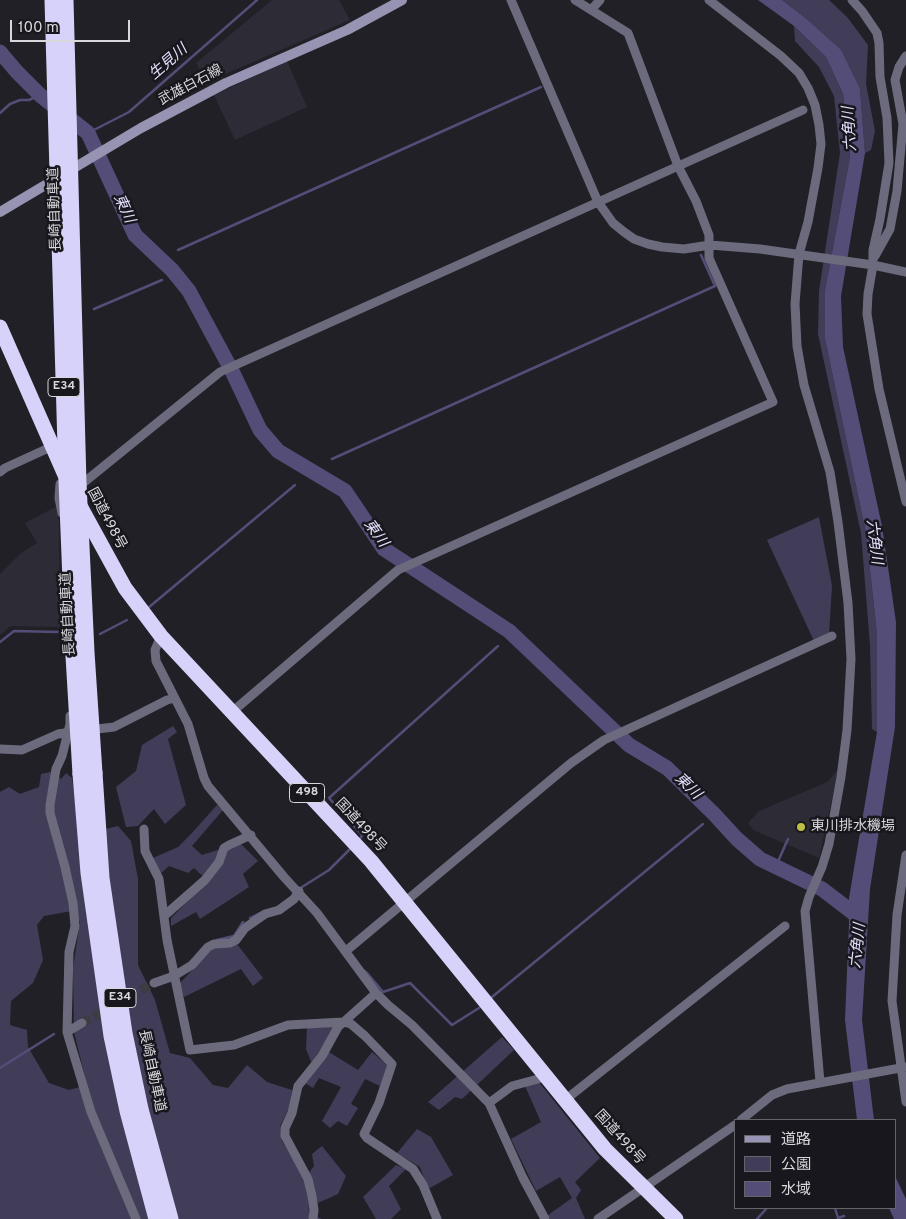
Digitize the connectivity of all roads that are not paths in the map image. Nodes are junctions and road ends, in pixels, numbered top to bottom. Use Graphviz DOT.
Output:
graph roads {
  1 [pos="52,0"];
  2 [pos="66,0"];
  3 [pos="402,0"];
  4 [pos="511,0"];
  5 [pos="574,0"];
  6 [pos="600,0"];
  7 [pos="709,0"];
  8 [pos="852,0"];
  9 [pos="591,10"];
  10 [pos="906,56"];
  11 [pos="803,110"];
  12 [pos="678,166"];
  13 [pos="598,202"];
  14 [pos="0,212"];
  15 [pos="710,245"];
  16 [pos="802,254"];
  17 [pos="871,262"];
  18 [pos="906,272"];
  19 [pos="0,328"];
  20 [pos="53,446"];
  21 [pos="61,465"];
  22 [pos="0,472"];
  23 [pos="73,492"];
  24 [pos="906,502"];
  25 [pos="161,636"];
  26 [pos="832,636"];
  27 [pos="175,698"];
  28 [pos="232,712"];
  29 [pos="68,733"];
  30 [pos="0,749"];
  31 [pos="88,773"];
  32 [pos="144,829"];
  33 [pos="251,835"];
  34 [pos="906,855"];
  35 [pos="298,891"];
  36 [pos="405,903"];
  37 [pos="164,916"];
  38 [pos="785,926"];
  39 [pos="346,951"];
  40 [pos="174,976"];
  41 [pos="154,983"];
  42 [pos="376,992"];
  43 [pos="343,1022"];
  44 [pos="82,1023"];
  45 [pos="67,1032"];
  46 [pos="901,1068"];
  47 [pos="544,1075"];
  48 [pos="822,1082"];
  49 [pos="565,1100"];
  50 [pos="906,1102"];
  51 [pos="489,1103"];
  52 [pos="742,1119"];
  53 [pos="734,1126"];
  54 [pos="643,1188"];
  55 [pos="136,1219"];
  56 [pos="156,1219"];
  57 [pos="171,1219"];
  58 [pos="313,1219"];
  59 [pos="437,1219"];
  60 [pos="546,1219"];
  61 [pos="598,1219"];
  62 [pos="676,1219"];
  1 -- 31 [label="highway, 長崎自動車道 / E34, bridge"];
  2 -- 31 [label="highway, 長崎自動車道 / E34, bridge"];
  3 -- 14 [label="main road, 武雄白石線"];
  4 -- 13 [label="street"];
  5 -- 9 [label="street"];
  6 -- 9 [label="street"];
  7 -- 16 [label="street"];
  8 -- 17 [label="street"];
  9 -- 12 [label="street"];
  10 -- 17 [label="street"];
  11 -- 12 [label="street"];
  12 -- 13 [label="street"];
  12 -- 15 [label="street"];
  13 -- 15 [label="street"];
  13 -- 23 [label="street"];
  15 -- 16 [label="street"];
  15 -- 28 [label="street"];
  16 -- 17 [label="street"];
  16 -- 48 [label="street"];
  17 -- 18 [label="street"];
  17 -- 24 [label="street"];
  19 -- 20 [label="highway, 国道498号 / 498"];
  20 -- 21 [label="highway, 国道498号 / 498"];
  20 -- 22 [label="street"];
  21 -- 23 [label="highway, 国道498号 / 498"];
  21 -- 29 [label="street"];
  23 -- 25 [label="highway, 国道498号 / 498"];
  25 -- 27 [label="street"];
  25 -- 28 [label="highway, 国道498号 / 498"];
  26 -- 36 [label="street"];
  27 -- 29 [label="street"];
  27 -- 33 [label="street"];
  28 -- 36 [label="highway, 国道498号 / 498"];
  29 -- 30 [label="street"];
  29 -- 45 [label="street"];
  31 -- 56 [label="highway, 長崎自動車道 / E34"];
  31 -- 57 [label="highway, 長崎自動車道 / E34"];
  32 -- 37 [label="street"];
  33 -- 35 [label="street"];
  33 -- 37 [label="street"];
  34 -- 46 [label="street"];
  35 -- 39 [label="street"];
  35 -- 40 [label="street"];
  36 -- 39 [label="street"];
  36 -- 47 [label="highway, 国道498号 / 498"];
  37 -- 40 [label="street"];
  38 -- 49 [label="street"];
  39 -- 42 [label="street"];
  40 -- 41 [label="street"];
  40 -- 43 [label="street"];
  42 -- 43 [label="street"];
  42 -- 51 [label="street"];
  43 -- 58 [label="street"];
  43 -- 59 [label="street"];
  44 -- 45 [label="street"];
  45 -- 55 [label="street"];
  46 -- 48 [label="street"];
  46 -- 50 [label="street"];
  47 -- 49 [label="highway, 国道498号 / 498"];
  47 -- 51 [label="street"];
  48 -- 52 [label="street"];
  49 -- 54 [label="highway, 国道498号 / 498"];
  51 -- 60 [label="street"];
  53 -- 54 [label="street"];
  54 -- 61 [label="street"];
  54 -- 62 [label="highway, 国道498号 / 498"];
}
